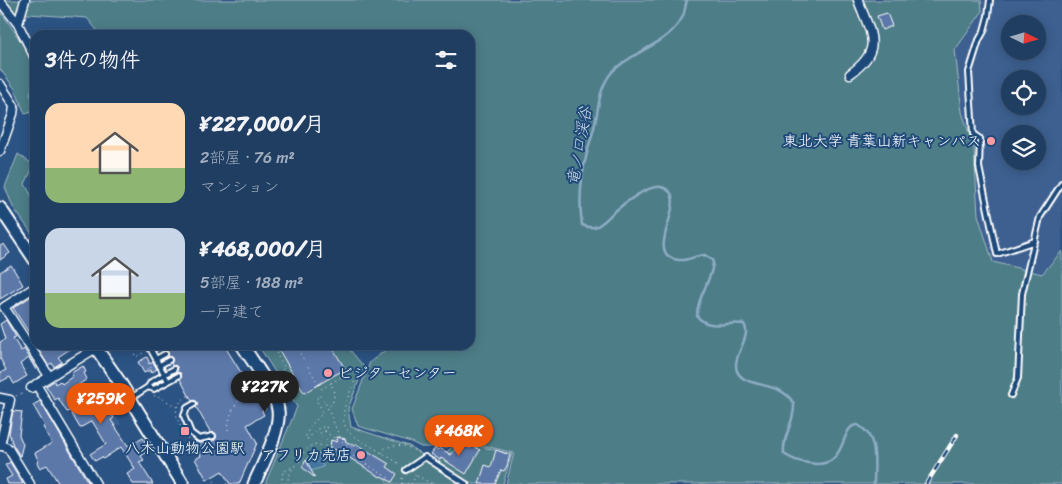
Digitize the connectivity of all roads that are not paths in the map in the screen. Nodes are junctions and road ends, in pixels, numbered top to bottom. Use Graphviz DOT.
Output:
graph roads {
  1 [pos="25,0"];
  2 [pos="858,0"];
  3 [pos="990,0"];
  4 [pos="0,2"];
  5 [pos="18,24"];
  6 [pos="30,48"];
  7 [pos="850,74"];
  8 [pos="0,84"];
  9 [pos="0,151"];
  10 [pos="1062,183"];
  11 [pos="0,208"];
  12 [pos="1035,241"];
  13 [pos="30,253"];
  14 [pos="30,290"];
  15 [pos="30,346"];
  16 [pos="33,350"];
  17 [pos="90,350"];
  18 [pos="97,350"];
  19 [pos="151,350"];
  20 [pos="245,350"];
  21 [pos="165,354"];
  22 [pos="156,359"];
  23 [pos="169,360"];
  24 [pos="160,365"];
  25 [pos="174,368"];
  26 [pos="164,374"];
  27 [pos="50,376"];
  28 [pos="178,376"];
  29 [pos="168,381"];
  30 [pos="148,387"];
  31 [pos="1011,395"];
  32 [pos="0,398"];
  33 [pos="130,398"];
  34 [pos="194,404"];
  35 [pos="213,436"];
  36 [pos="0,445"];
  37 [pos="406,470"];
  38 [pos="30,484"];
  39 [pos="96,484"];
  40 [pos="182,484"];
  41 [pos="254,484"];
  42 [pos="466,484"];
  1 -- 5 [label="street"];
  2 -- 7 [label="street"];
  3 -- 12 [label="lane"];
  4 -- 5 [label="street"];
  5 -- 6 [label="street"];
  8 -- 9 [label="street"];
  10 -- 12 [label="lane"];
  11 -- 13 [label="street"];
  12 -- 31 [label="lane"];
  14 -- 15 [label="street"];
  16 -- 27 [label="street"];
  17 -- 27 [label="street"];
  18 -- 33 [label="street"];
  19 -- 22 [label="lane"];
  20 -- 41 [label="street"];
  21 -- 22 [label="lane"];
  22 -- 24 [label="lane"];
  23 -- 24 [label="lane"];
  24 -- 26 [label="lane"];
  25 -- 26 [label="lane"];
  26 -- 29 [label="lane"];
  26 -- 30 [label="lane"];
  27 -- 39 [label="street"];
  28 -- 29 [label="lane"];
  29 -- 30 [label="lane"];
  30 -- 33 [label="lane"];
  32 -- 36 [label="street"];
  33 -- 40 [label="street"];
  34 -- 35 [label="lane"];
  36 -- 38 [label="street"];
  37 -- 42 [label="lane"];
}
